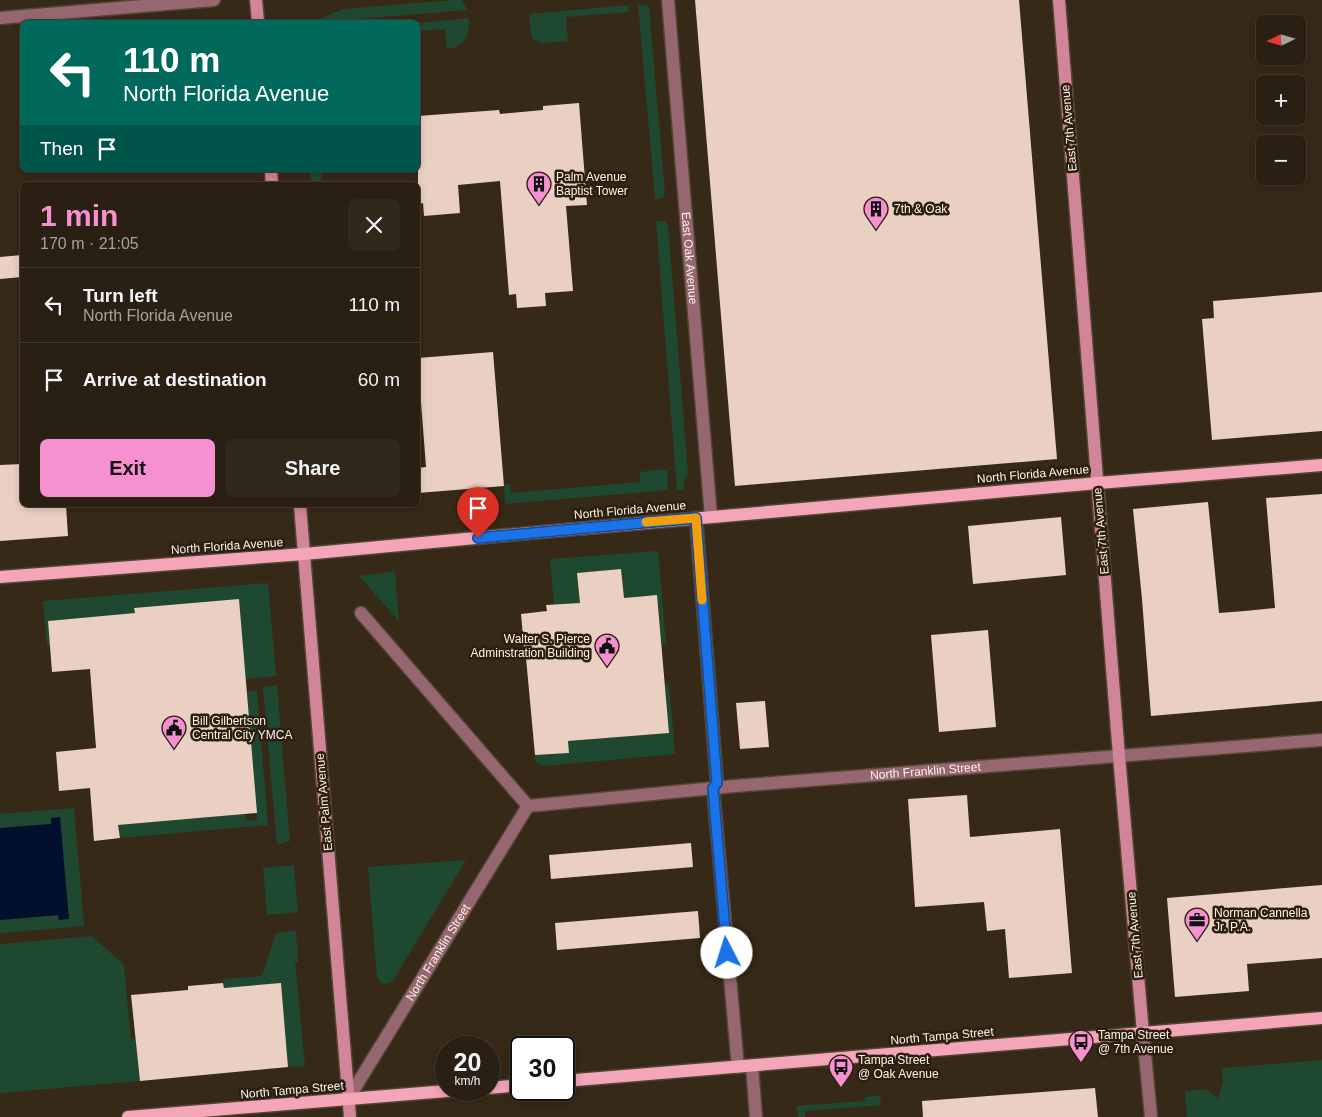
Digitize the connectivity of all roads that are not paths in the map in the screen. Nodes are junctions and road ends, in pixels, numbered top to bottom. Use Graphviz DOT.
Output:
graph roads {
  1 [pos="214,0"];
  2 [pos="256,0"];
  3 [pos="668,0"];
  4 [pos="1058,0"];
  5 [pos="0,18"];
  6 [pos="258,20"];
  7 [pos="1322,464"];
  8 [pos="1098,482"];
  9 [pos="300,507"];
  10 [pos="711,517"];
  11 [pos="696,518"];
  12 [pos="304,554"];
  13 [pos="0,577"];
  14 [pos="361,613"];
  15 [pos="1322,740"];
  16 [pos="1119,756"];
  17 [pos="713,788"];
  18 [pos="528,806"];
  19 [pos="1322,1018"];
  20 [pos="1144,1033"];
  21 [pos="752,1066"];
  22 [pos="738,1067"];
  23 [pos="575,1080"];
  24 [pos="435,1092"];
  25 [pos="348,1099"];
  26 [pos="128,1117"];
  27 [pos="350,1117"];
  28 [pos="756,1117"];
  29 [pos="1150,1117"];
  1 -- 5 [label="street"];
  2 -- 6 [label="street"];
  3 -- 10 [label="street, East Oak Avenue"];
  4 -- 8 [label="street, East 7th Avenue"];
  7 -- 8 [label="main road, North Florida Avenue"];
  8 -- 10 [label="main road, North Florida Avenue"];
  8 -- 16 [label="street, East 7th Avenue"];
  9 -- 12 [label="street, East Palm Avenue"];
  10 -- 11 [label="main road, North Florida Avenue"];
  11 -- 12 [label="main road, North Florida Avenue"];
  11 -- 17 [label="street"];
  12 -- 13 [label="main road, North Florida Avenue"];
  12 -- 25 [label="street, East Palm Avenue"];
  14 -- 18 [label="street"];
  15 -- 16 [label="street, North Franklin Street"];
  16 -- 17 [label="street, North Franklin Street"];
  16 -- 20 [label="street, East 7th Avenue"];
  17 -- 18 [label="street, North Franklin Street"];
  17 -- 22 [label="street"];
  18 -- 25 [label="street, North Franklin Street"];
  19 -- 20 [label="main road, North Tampa Street"];
  20 -- 21 [label="main road, North Tampa Street"];
  20 -- 29 [label="street"];
  21 -- 22 [label="main road, North Tampa Street"];
  21 -- 28 [label="street"];
  22 -- 23 [label="main road, North Tampa Street"];
  24 -- 25 [label="main road, North Tampa Street"];
  25 -- 26 [label="main road, North Tampa Street"];
  25 -- 27 [label="street, East Palm Avenue"];
}
